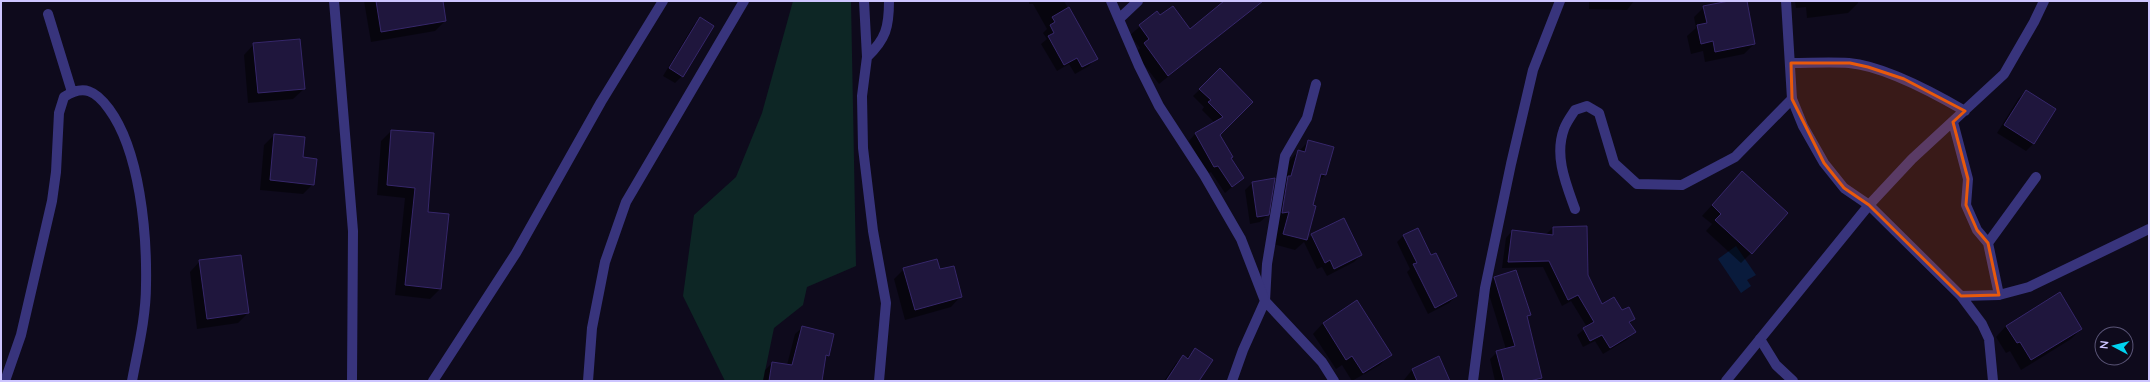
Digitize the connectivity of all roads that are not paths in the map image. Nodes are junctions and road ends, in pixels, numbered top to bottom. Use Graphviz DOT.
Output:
graph roads {
  1 [pos="334,1"];
  2 [pos="663,1"];
  3 [pos="744,1"];
  4 [pos="864,1"];
  5 [pos="889,1"];
  6 [pos="1111,1"];
  7 [pos="1138,1"];
  8 [pos="1560,1"];
  9 [pos="1786,1"];
  10 [pos="2044,1"];
  11 [pos="48,14"];
  12 [pos="1119,20"];
  13 [pos="866,57"];
  14 [pos="1791,63"];
  15 [pos="1316,84"];
  16 [pos="72,92"];
  17 [pos="1792,99"];
  18 [pos="1965,111"];
  19 [pos="1953,122"];
  20 [pos="2036,177"];
  21 [pos="1869,205"];
  22 [pos="1575,209"];
  23 [pos="2149,229"];
  24 [pos="1988,243"];
  25 [pos="1999,295"];
  26 [pos="1961,296"];
  27 [pos="1265,301"];
  28 [pos="1760,339"];
  29 [pos="1475,380"];
  30 [pos="5,381"];
  31 [pos="132,381"];
  32 [pos="352,381"];
  33 [pos="433,381"];
  34 [pos="588,381"];
  35 [pos="879,381"];
  36 [pos="1232,381"];
  37 [pos="1334,381"];
  38 [pos="1726,381"];
  39 [pos="1793,381"];
  40 [pos="1993,381"];
  1 -- 32 [label="street"];
  2 -- 33 [label="street"];
  3 -- 34 [label="street"];
  4 -- 13 [label="street"];
  5 -- 13 [label="street"];
  6 -- 12 [label="street"];
  7 -- 12 [label="street"];
  8 -- 29 [label="street"];
  9 -- 14 [label="street"];
  10 -- 18 [label="street"];
  11 -- 16 [label="street"];
  12 -- 27 [label="street"];
  13 -- 35 [label="street"];
  14 -- 17 [label="street"];
  14 -- 18 [label="street"];
  15 -- 27 [label="street"];
  16 -- 30 [label="street"];
  16 -- 31 [label="street"];
  17 -- 21 [label="street"];
  17 -- 22 [label="street"];
  18 -- 19 [label="street"];
  19 -- 21 [label="street"];
  19 -- 24 [label="street"];
  20 -- 24 [label="street"];
  21 -- 26 [label="street"];
  21 -- 28 [label="street"];
  23 -- 25 [label="street"];
  24 -- 25 [label="street"];
  25 -- 26 [label="street"];
  26 -- 40 [label="street"];
  27 -- 36 [label="street"];
  27 -- 37 [label="street"];
  28 -- 38 [label="street"];
  28 -- 39 [label="street"];
}
